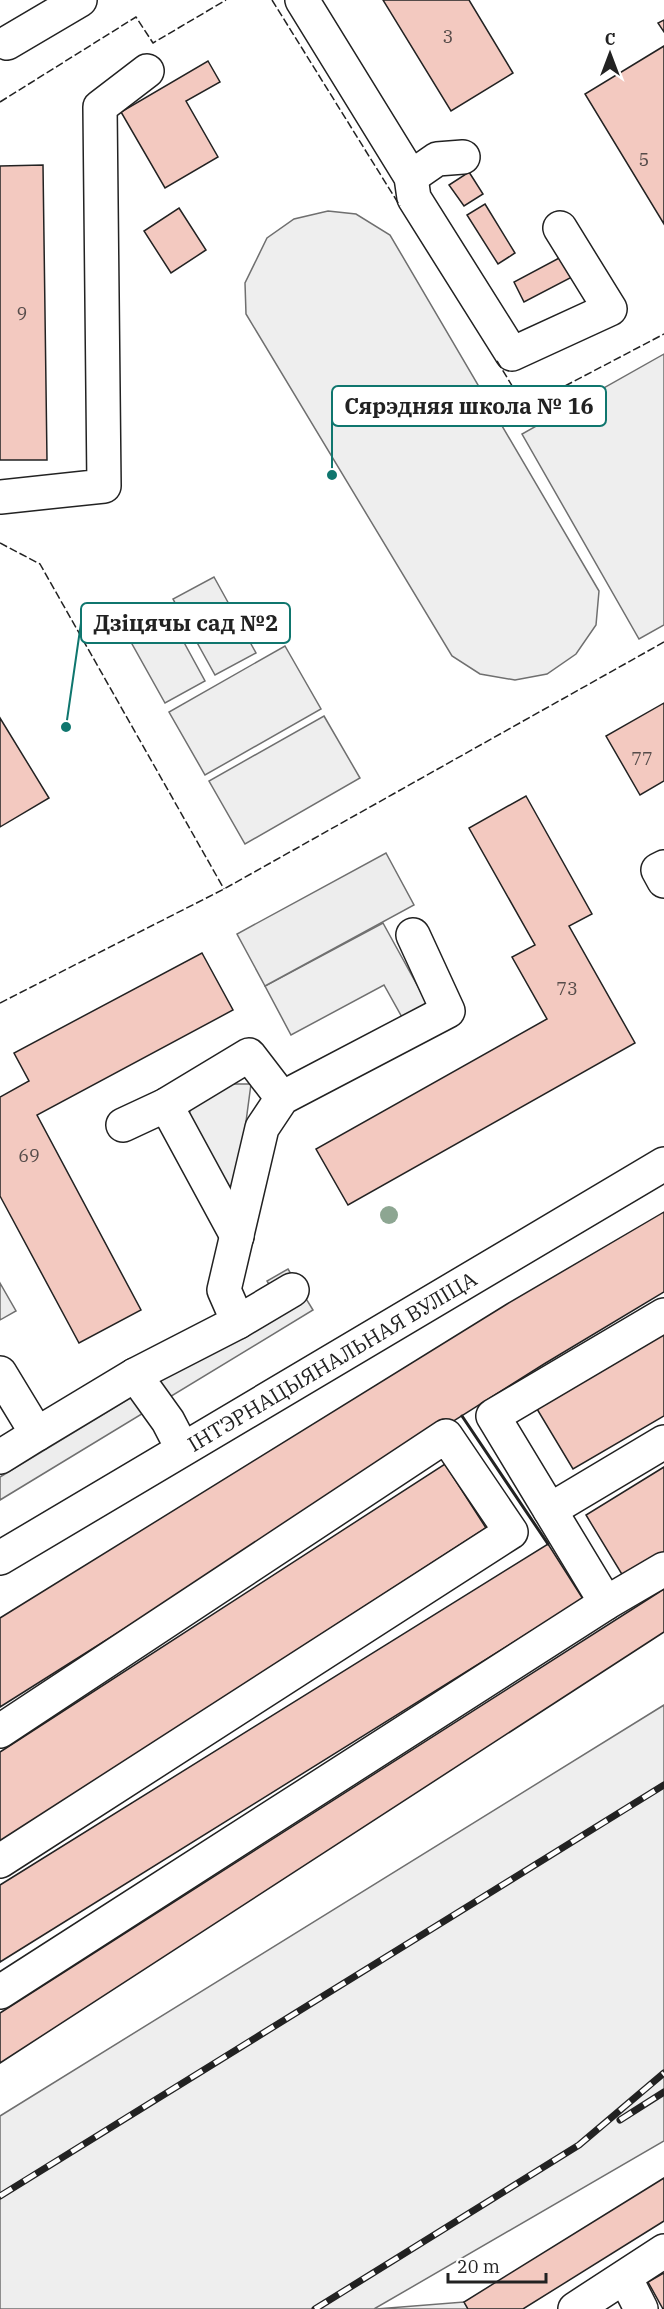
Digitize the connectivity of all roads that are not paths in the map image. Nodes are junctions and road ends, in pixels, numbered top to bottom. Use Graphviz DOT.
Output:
graph roads {
  1 [pos="80,0"];
  2 [pos="302,0"];
  3 [pos="7,43"];
  4 [pos="147,71"];
  5 [pos="463,158"];
  6 [pos="411,177"];
  7 [pos="560,228"];
  8 [pos="0,497"];
  9 [pos="664,867"];
  10 [pos="664,881"];
  11 [pos="413,935"];
  12 [pos="282,1098"];
  13 [pos="166,1105"];
  14 [pos="123,1125"];
  15 [pos="664,1164"];
  16 [pos="237,1236"];
  17 [pos="292,1290"];
  18 [pos="664,1315"];
  19 [pos="238,1322"];
  20 [pos="0,1373"];
  21 [pos="135,1375"];
  22 [pos="37,1434"];
  23 [pos="664,1442"];
  24 [pos="182,1448"];
  25 [pos="0,1457"];
  26 [pos="550,1510"];
  27 [pos="0,1558"];
  28 [pos="664,1569"];
  29 [pos="606,1603"];
  30 [pos="0,1731"];
  31 [pos="0,1861"];
  32 [pos="0,1992"];
  33 [pos="664,2251"];
  34 [pos="626,2279"];
  35 [pos="575,2309"];
  36 [pos="641,2309"];
  1 -- 3 [label="street"];
  2 -- 6 [label="street"];
  4 -- 8 [label="street"];
  5 -- 6 [label="street"];
  6 -- 7 [label="street"];
  9 -- 10 [label="street"];
  11 -- 12 [label="street"];
  12 -- 13 [label="street"];
  12 -- 16 [label="street"];
  13 -- 14 [label="street"];
  13 -- 16 [label="street"];
  15 -- 24 [label="street, ІНТЭРНАЦЫЯНАЛЬНАЯ ВУЛІЦА"];
  16 -- 19 [label="street"];
  17 -- 19 [label="street"];
  18 -- 26 [label="street"];
  19 -- 21 [label="street"];
  20 -- 22 [label="street"];
  21 -- 22 [label="street"];
  21 -- 24 [label="street"];
  22 -- 25 [label="street"];
  23 -- 26 [label="street"];
  24 -- 27 [label="street, ІНТЭРНАЦЫЯНАЛЬНАЯ ВУЛІЦА"];
  26 -- 29 [label="street"];
  28 -- 29 [label="street"];
  29 -- 32 [label="street"];
  30 -- 31 [label="street"];
  33 -- 34 [label="street"];
  34 -- 35 [label="street"];
  34 -- 36 [label="street"];
}
